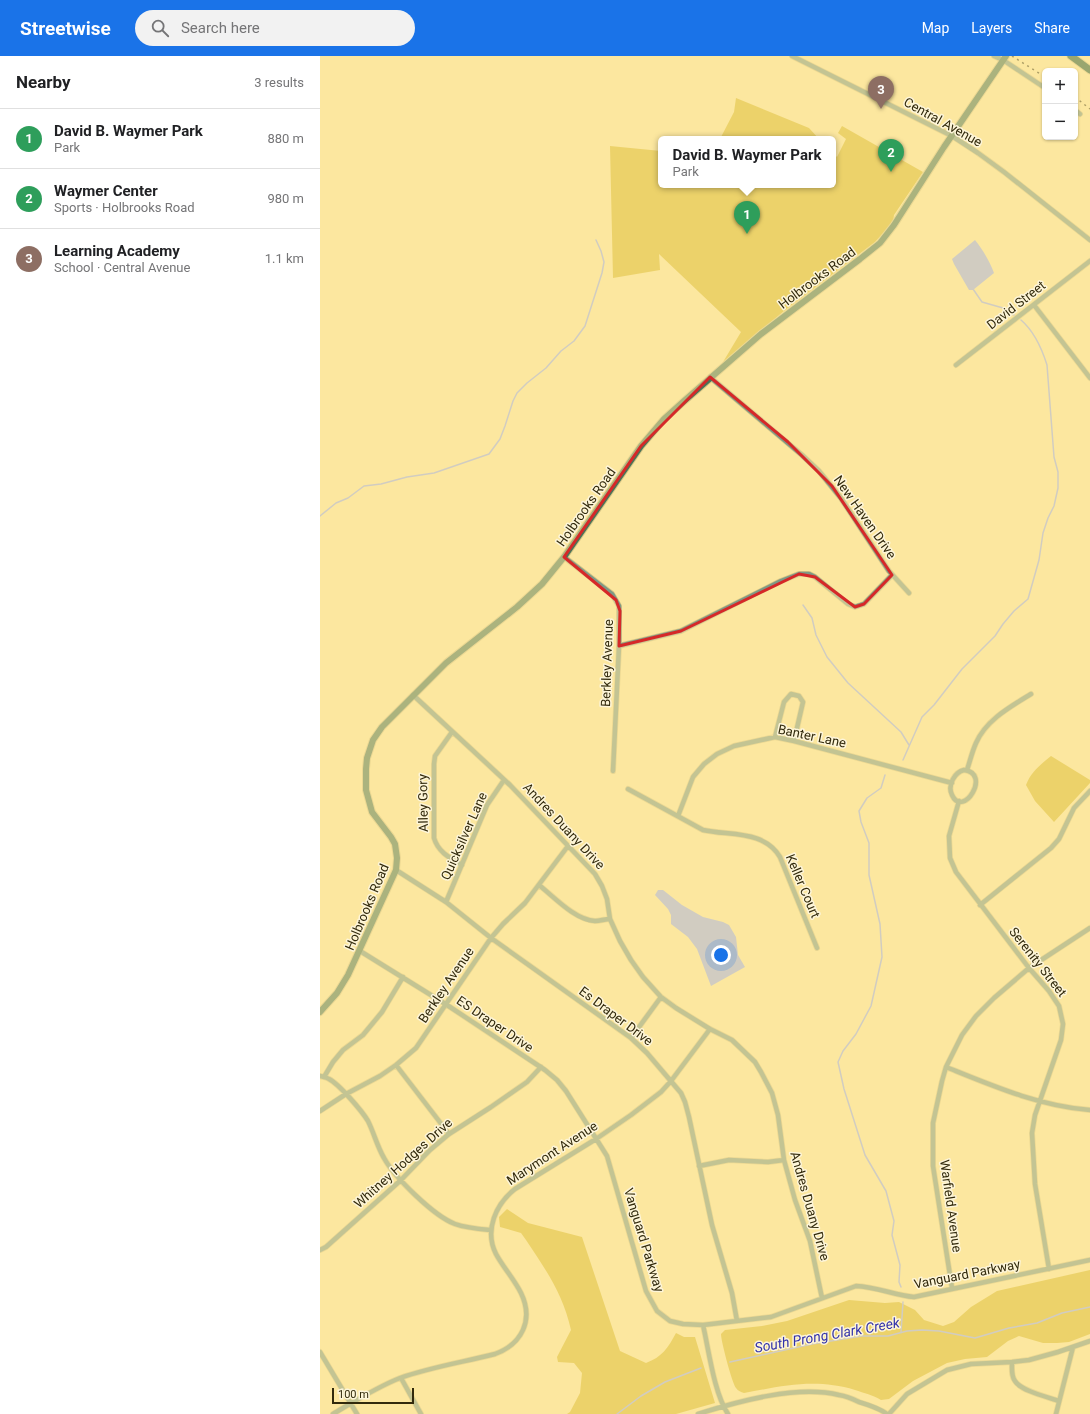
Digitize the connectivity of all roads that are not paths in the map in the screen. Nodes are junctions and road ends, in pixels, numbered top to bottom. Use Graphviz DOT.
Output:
graph roads {
  1 [pos="792,56"];
  2 [pos="994,56"];
  3 [pos="1071,56"];
  4 [pos="1004,58"];
  5 [pos="1090,70"];
  6 [pos="1042,86"];
  7 [pos="952,136"];
  8 [pos="1090,240"];
  9 [pos="1090,261"];
  10 [pos="1034,305"];
  11 [pos="956,365"];
  12 [pos="710,377"];
  13 [pos="1090,378"];
  14 [pos="564,557"];
  15 [pos="892,575"];
  16 [pos="909,593"];
  17 [pos="619,646"];
  18 [pos="1031,694"];
  19 [pos="413,695"];
  20 [pos="452,732"];
  21 [pos="775,737"];
  22 [pos="794,741"];
  23 [pos="968,770"];
  24 [pos="613,771"];
  25 [pos="504,780"];
  26 [pos="952,783"];
  27 [pos="628,789"];
  28 [pos="1090,791"];
  29 [pos="959,801"];
  30 [pos="678,816"];
  31 [pos="568,846"];
  32 [pos="462,865"];
  33 [pos="396,870"];
  34 [pos="539,885"];
  35 [pos="446,902"];
  36 [pos="980,906"];
  37 [pos="610,919"];
  38 [pos="1090,928"];
  39 [pos="491,938"];
  40 [pos="817,948"];
  41 [pos="360,951"];
  42 [pos="1029,968"];
  43 [pos="404,977"];
  44 [pos="661,997"];
  45 [pos="447,1005"];
  46 [pos="320,1012"];
  47 [pos="710,1029"];
  48 [pos="631,1038"];
  49 [pos="396,1065"];
  50 [pos="541,1067"];
  51 [pos="946,1068"];
  52 [pos="322,1076"];
  53 [pos="671,1081"];
  54 [pos="346,1094"];
  55 [pos="1040,1102"];
  56 [pos="1090,1110"];
  57 [pos="320,1111"];
  58 [pos="449,1134"];
  59 [pos="596,1139"];
  60 [pos="784,1160"];
  61 [pos="699,1166"];
  62 [pos="401,1180"];
  63 [pos="491,1230"];
  64 [pos="320,1250"];
  65 [pos="1090,1260"];
  66 [pos="1049,1269"];
  67 [pos="952,1288"];
  68 [pos="822,1298"];
  69 [pos="737,1321"];
  70 [pos="703,1325"];
  71 [pos="1090,1341"];
  72 [pos="1073,1347"];
  73 [pos="320,1352"];
  74 [pos="1012,1362"];
  75 [pos="401,1378"];
  76 [pos="1059,1401"];
  77 [pos="351,1404"];
  78 [pos="723,1406"];
  79 [pos="333,1414"];
  80 [pos="357,1414"];
  81 [pos="420,1414"];
  82 [pos="698,1414"];
  83 [pos="728,1414"];
  84 [pos="888,1414"];
  85 [pos="1056,1414"];
  1 -- 7 [label="street, Central Avenue"];
  2 -- 4 [label="street"];
  3 -- 5 [label="main road"];
  4 -- 6 [label="street"];
  4 -- 7 [label="street, Holbrooks Road"];
  7 -- 8 [label="street, Central Avenue"];
  7 -- 12 [label="street, Holbrooks Road"];
  9 -- 10 [label="street, David Street"];
  10 -- 11 [label="street, David Street"];
  10 -- 13 [label="street"];
  12 -- 14 [label="street, Holbrooks Road"];
  12 -- 15 [label="street, New Haven Drive"];
  14 -- 17 [label="street, Berkley Avenue"];
  14 -- 19 [label="street, Holbrooks Road"];
  15 -- 16 [label="street"];
  15 -- 17 [label="street, New Haven Drive"];
  17 -- 24 [label="street, Berkley Avenue"];
  18 -- 23 [label="street"];
  19 -- 20 [label="street, Andres Duany Drive"];
  19 -- 33 [label="street, Holbrooks Road"];
  20 -- 25 [label="street, Andres Duany Drive"];
  20 -- 32 [label="street, Alley Gory"];
  21 -- 22 [label="street, Banter Lane"];
  21 -- 22 [label="street"];
  21 -- 30 [label="street, Banter Lane"];
  22 -- 26 [label="street, Banter Lane"];
  23 -- 26 [label="street"];
  23 -- 29 [label="street"];
  25 -- 31 [label="street, Andres Duany Drive"];
  25 -- 32 [label="street, Quicksilver Lane"];
  26 -- 29 [label="street"];
  27 -- 30 [label="street, Keller Court"];
  28 -- 36 [label="street"];
  29 -- 36 [label="street, Serenity Street"];
  30 -- 40 [label="street, Keller Court"];
  31 -- 34 [label="street, Berkley Avenue"];
  31 -- 37 [label="street, Andres Duany Drive"];
  32 -- 35 [label="street, Quicksilver Lane"];
  33 -- 35 [label="street, Es Draper Drive"];
  33 -- 41 [label="street, Holbrooks Road"];
  34 -- 37 [label="street"];
  34 -- 39 [label="street, Berkley Avenue"];
  35 -- 39 [label="street, Es Draper Drive"];
  36 -- 42 [label="street, Serenity Street"];
  37 -- 44 [label="street, Andres Duany Drive"];
  38 -- 42 [label="street, Warfield Avenue"];
  39 -- 45 [label="street, Berkley Avenue"];
  39 -- 48 [label="street, Es Draper Drive"];
  41 -- 43 [label="street, ES Draper Drive"];
  41 -- 46 [label="street, Holbrooks Road"];
  42 -- 51 [label="street, Warfield Avenue"];
  42 -- 55 [label="street, Serenity Street"];
  43 -- 45 [label="street, ES Draper Drive"];
  43 -- 52 [label="street"];
  44 -- 47 [label="street, Andres Duany Drive"];
  44 -- 48 [label="street"];
  45 -- 49 [label="street, Berkley Avenue"];
  45 -- 50 [label="street, ES Draper Drive"];
  47 -- 53 [label="street, Marymont Avenue"];
  47 -- 60 [label="street, Andres Duany Drive"];
  48 -- 53 [label="street, Es Draper Drive"];
  49 -- 54 [label="street, Berkley Avenue"];
  49 -- 58 [label="street"];
  50 -- 58 [label="street, Whitney Hodges Drive"];
  50 -- 59 [label="street, ES Draper Drive"];
  51 -- 55 [label="street"];
  51 -- 67 [label="street, Warfield Avenue"];
  52 -- 54 [label="street"];
  53 -- 59 [label="street, Marymont Avenue"];
  53 -- 61 [label="street, Es Draper Drive"];
  54 -- 57 [label="street, Berkley Avenue"];
  54 -- 62 [label="street"];
  55 -- 56 [label="street"];
  55 -- 66 [label="street, Serenity Street"];
  58 -- 62 [label="street, Whitney Hodges Drive"];
  59 -- 63 [label="street, Marymont Avenue"];
  59 -- 70 [label="street, Vanguard Parkway"];
  60 -- 61 [label="street"];
  60 -- 68 [label="street, Andres Duany Drive"];
  61 -- 69 [label="street, Es Draper Drive"];
  62 -- 63 [label="street"];
  62 -- 64 [label="street, Whitney Hodges Drive"];
  63 -- 75 [label="street, Marymont Avenue"];
  65 -- 66 [label="street, Vanguard Parkway"];
  66 -- 67 [label="street, Vanguard Parkway"];
  67 -- 68 [label="street, Vanguard Parkway"];
  68 -- 69 [label="street, Vanguard Parkway"];
  69 -- 70 [label="street, Vanguard Parkway"];
  70 -- 78 [label="street"];
  71 -- 72 [label="street"];
  72 -- 74 [label="street"];
  72 -- 76 [label="street"];
  73 -- 77 [label="street"];
  74 -- 76 [label="street"];
  74 -- 84 [label="street"];
  75 -- 77 [label="street, Marymont Avenue"];
  75 -- 81 [label="street"];
  76 -- 85 [label="street"];
  77 -- 79 [label="street, Marymont Avenue"];
  77 -- 80 [label="street"];
  78 -- 82 [label="street"];
  78 -- 83 [label="street"];
  78 -- 84 [label="street"];
}
